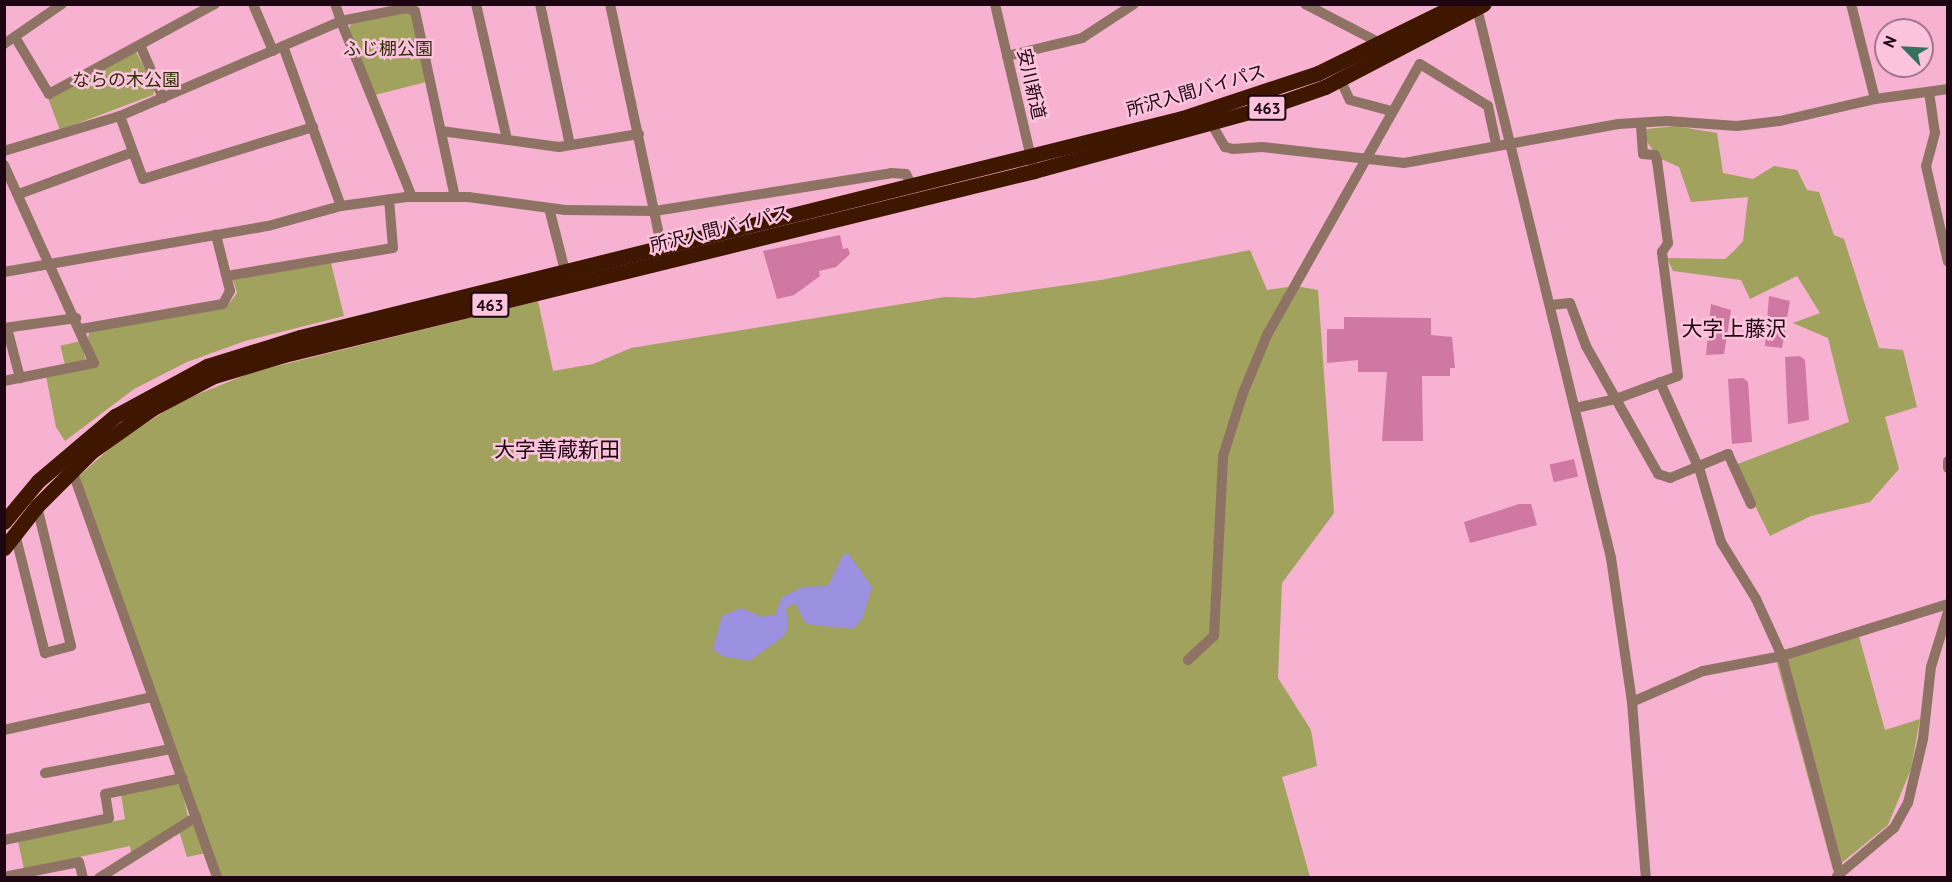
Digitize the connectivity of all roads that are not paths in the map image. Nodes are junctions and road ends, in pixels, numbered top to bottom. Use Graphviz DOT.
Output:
graph roads {
  1 [pos="62,4"];
  2 [pos="215,4"];
  3 [pos="253,4"];
  4 [pos="335,4"];
  5 [pos="476,4"];
  6 [pos="540,4"];
  7 [pos="610,4"];
  8 [pos="995,4"];
  9 [pos="1134,4"];
  10 [pos="1305,4"];
  11 [pos="1458,4"];
  12 [pos="1851,4"];
  13 [pos="406,6"];
  14 [pos="1479,6"];
  15 [pos="341,21"];
  16 [pos="15,37"];
  17 [pos="4,44"];
  18 [pos="1382,44"];
  19 [pos="140,45"];
  20 [pos="278,49"];
  21 [pos="1007,56"];
  22 [pos="1340,79"];
  23 [pos="1947,89"];
  24 [pos="1929,92"];
  25 [pos="164,98"];
  26 [pos="1875,99"];
  27 [pos="1391,111"];
  28 [pos="120,116"];
  29 [pos="1211,123"];
  30 [pos="1641,123"];
  31 [pos="313,127"];
  32 [pos="441,130"];
  33 [pos="639,134"];
  34 [pos="507,139"];
  35 [pos="1513,141"];
  36 [pos="570,145"];
  37 [pos="1496,145"];
  38 [pos="4,151"];
  39 [pos="133,152"];
  40 [pos="1030,155"];
  41 [pos="1364,162"];
  42 [pos="4,165"];
  43 [pos="1034,171"];
  44 [pos="911,184"];
  45 [pos="13,191"];
  46 [pos="412,197"];
  47 [pos="455,197"];
  48 [pos="389,199"];
  49 [pos="341,206"];
  50 [pos="549,208"];
  51 [pos="655,211"];
  52 [pos="216,235"];
  53 [pos="662,247"];
  54 [pos="666,262"];
  55 [pos="1947,262"];
  56 [pos="52,264"];
  57 [pos="565,271"];
  58 [pos="4,272"];
  59 [pos="227,276"];
  60 [pos="1551,305"];
  61 [pos="79,324"];
  62 [pos="6,328"];
  63 [pos="20,378"];
  64 [pos="4,381"];
  65 [pos="1660,382"];
  66 [pos="1616,399"];
  67 [pos="1575,408"];
  68 [pos="1947,461"];
  69 [pos="1698,466"];
  70 [pos="1947,468"];
  71 [pos="72,470"];
  72 [pos="1751,504"];
  73 [pos="37,506"];
  74 [pos="10,528"];
  75 [pos="4,548"];
  76 [pos="1947,603"];
  77 [pos="1947,612"];
  78 [pos="1782,656"];
  79 [pos="1188,660"];
  80 [pos="152,697"];
  81 [pos="1632,702"];
  82 [pos="4,730"];
  83 [pos="171,748"];
  84 [pos="45,773"];
  85 [pos="182,778"];
  86 [pos="196,817"];
  87 [pos="4,840"];
  88 [pos="1838,875"];
  89 [pos="4,877"];
  90 [pos="83,878"];
  91 [pos="99,878"];
  92 [pos="217,878"];
  93 [pos="1646,878"];
  1 -- 16 [label="street"];
  2 -- 19 [label="street"];
  3 -- 20 [label="street"];
  4 -- 15 [label="street"];
  5 -- 34 [label="street"];
  6 -- 36 [label="street"];
  7 -- 33 [label="street"];
  8 -- 21 [label="street, 安川新道"];
  9 -- 21 [label="street"];
  10 -- 18 [label="street"];
  11 -- 18 [label="highway, 所沢入間バイパス / 463"];
  12 -- 26 [label="street"];
  13 -- 15 [label="street"];
  13 -- 32 [label="street"];
  14 -- 22 [label="highway, 所沢入間バイパス / 463"];
  14 -- 35 [label="street"];
  15 -- 20 [label="street"];
  15 -- 46 [label="street"];
  16 -- 17 [label="street"];
  16 -- 19 [label="street"];
  18 -- 40 [label="highway, 所沢入間バイパス / 463"];
  19 -- 25 [label="street"];
  20 -- 25 [label="street"];
  20 -- 31 [label="street"];
  21 -- 40 [label="street, 安川新道"];
  22 -- 27 [label="street"];
  22 -- 29 [label="highway, 所沢入間バイパス / 463"];
  23 -- 24 [label="street"];
  24 -- 26 [label="street"];
  24 -- 55 [label="street"];
  25 -- 28 [label="street"];
  26 -- 30 [label="street"];
  27 -- 37 [label="street"];
  27 -- 41 [label="street"];
  28 -- 38 [label="street"];
  28 -- 39 [label="street"];
  29 -- 41 [label="street"];
  29 -- 43 [label="highway, 所沢入間バイパス / 463"];
  30 -- 35 [label="street"];
  30 -- 65 [label="street"];
  31 -- 39 [label="street"];
  31 -- 49 [label="street"];
  32 -- 34 [label="street"];
  32 -- 47 [label="street"];
  33 -- 36 [label="street"];
  33 -- 51 [label="street"];
  34 -- 36 [label="street"];
  35 -- 37 [label="street"];
  35 -- 60 [label="street"];
  37 -- 41 [label="street"];
  39 -- 45 [label="street"];
  40 -- 43 [label="street, 安川新道"];
  40 -- 44 [label="highway, 所沢入間バイパス / 463"];
  41 -- 79 [label="street"];
  42 -- 45 [label="street"];
  43 -- 54 [label="highway, 所沢入間バイパス / 463"];
  44 -- 51 [label="street"];
  44 -- 53 [label="highway, 所沢入間バイパス / 463"];
  45 -- 56 [label="street"];
  46 -- 47 [label="street"];
  46 -- 48 [label="street"];
  47 -- 50 [label="street"];
  48 -- 49 [label="street"];
  48 -- 59 [label="street"];
  49 -- 52 [label="street"];
  50 -- 51 [label="street"];
  50 -- 57 [label="street"];
  51 -- 53 [label="street"];
  52 -- 56 [label="street"];
  52 -- 59 [label="street"];
  53 -- 54 [label="street"];
  53 -- 57 [label="highway, 所沢入間バイパス / 463"];
  54 -- 71 [label="highway, 所沢入間バイパス / 463"];
  56 -- 58 [label="street"];
  56 -- 61 [label="street"];
  57 -- 74 [label="highway, 所沢入間バイパス / 463"];
  59 -- 61 [label="street"];
  60 -- 66 [label="street"];
  60 -- 67 [label="street"];
  61 -- 62 [label="street"];
  61 -- 63 [label="street"];
  62 -- 63 [label="street"];
  63 -- 64 [label="street"];
  65 -- 66 [label="street"];
  65 -- 69 [label="street"];
  66 -- 67 [label="street"];
  66 -- 69 [label="street"];
  67 -- 81 [label="street"];
  68 -- 70 [label="street"];
  69 -- 72 [label="street"];
  69 -- 78 [label="street"];
  71 -- 73 [label="highway, 所沢入間バイパス / 463"];
  71 -- 80 [label="street"];
  73 -- 74 [label="highway, 所沢入間バイパス / 463"];
  73 -- 74 [label="street"];
  74 -- 75 [label="highway, 所沢入間バイパス / 463"];
  76 -- 78 [label="street"];
  77 -- 88 [label="street"];
  78 -- 81 [label="street"];
  78 -- 88 [label="street"];
  80 -- 82 [label="street"];
  80 -- 83 [label="street"];
  81 -- 93 [label="street"];
  83 -- 84 [label="street"];
  83 -- 85 [label="street"];
  85 -- 86 [label="street"];
  85 -- 87 [label="street"];
  86 -- 91 [label="street"];
  86 -- 92 [label="street"];
  89 -- 90 [label="street"];
}
